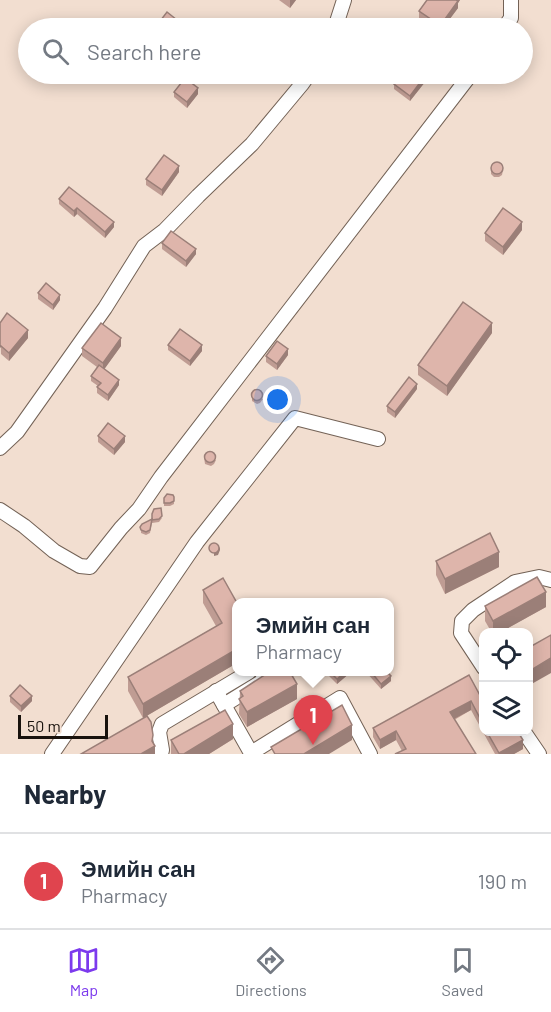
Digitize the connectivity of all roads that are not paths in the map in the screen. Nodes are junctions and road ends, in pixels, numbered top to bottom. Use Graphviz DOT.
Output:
graph roads {
  1 [pos="344,0"];
  2 [pos="511,0"];
  3 [pos="338,18"];
  4 [pos="511,18"];
  5 [pos="302,84"];
  6 [pos="463,84"];
  7 [pos="378,439"];
  8 [pos="0,448"];
  9 [pos="0,510"];
  10 [pos="551,580"];
  11 [pos="479,662"];
  12 [pos="242,676"];
  13 [pos="263,676"];
  14 [pos="216,691"];
  15 [pos="223,711"];
  16 [pos="527,736"];
  17 [pos="165,750"];
  18 [pos="52,754"];
  19 [pos="250,754"];
  20 [pos="370,754"];
  21 [pos="539,754"];
  1 -- 3 [label="street"];
  2 -- 4 [label="street"];
  5 -- 8 [label="street"];
  6 -- 9 [label="street"];
  7 -- 18 [label="street"];
  10 -- 11 [label="street"];
  12 -- 14 [label="street"];
  13 -- 15 [label="street"];
  14 -- 15 [label="street"];
  14 -- 17 [label="street"];
  15 -- 19 [label="street"];
  16 -- 21 [label="street"];
  19 -- 20 [label="street"];
}
